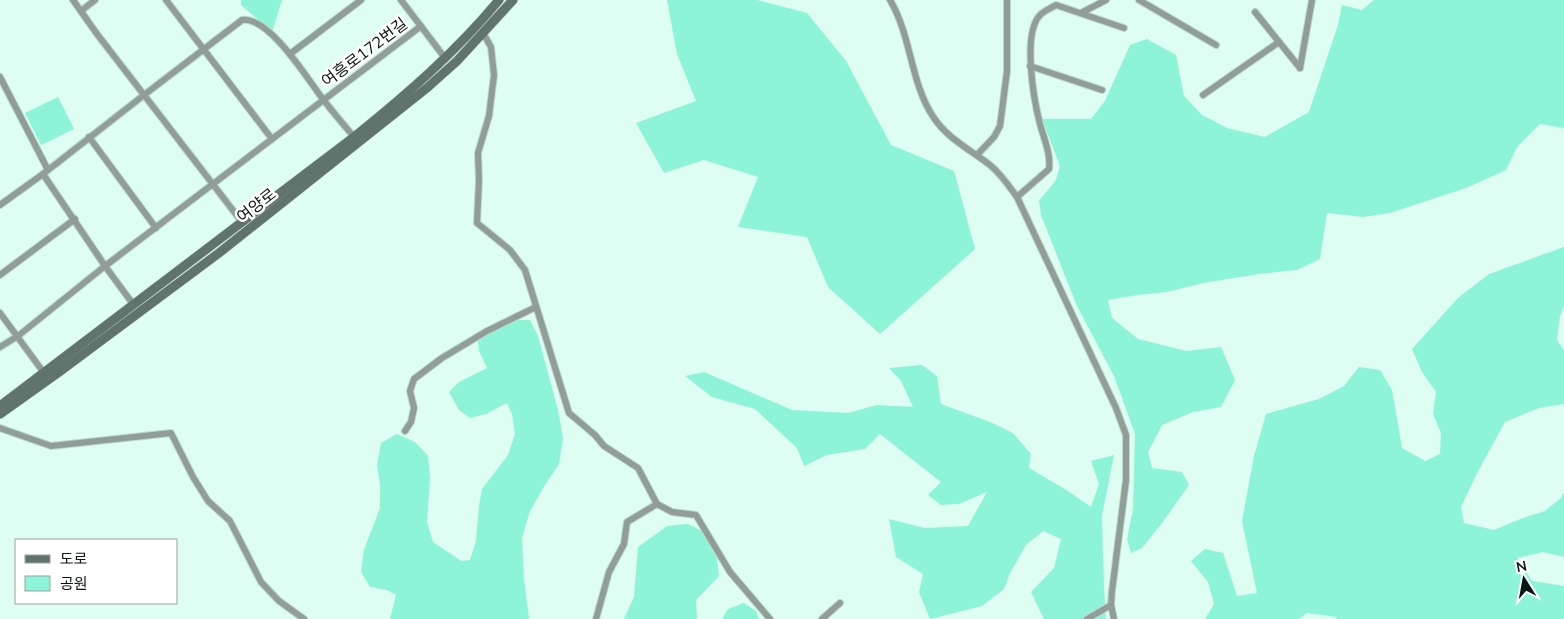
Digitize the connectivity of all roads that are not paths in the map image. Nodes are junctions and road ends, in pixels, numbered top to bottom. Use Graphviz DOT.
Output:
graph roads {
  1 [pos="73,0"];
  2 [pos="96,0"];
  3 [pos="166,0"];
  4 [pos="361,0"];
  5 [pos="401,0"];
  6 [pos="499,0"];
  7 [pos="513,0"];
  8 [pos="890,0"];
  9 [pos="1007,0"];
  10 [pos="1106,0"];
  11 [pos="1139,0"];
  12 [pos="1312,0"];
  13 [pos="81,11"];
  14 [pos="1255,12"];
  15 [pos="1081,14"];
  16 [pos="420,26"];
  17 [pos="1124,28"];
  18 [pos="480,30"];
  19 [pos="1279,42"];
  20 [pos="1216,45"];
  21 [pos="204,48"];
  22 [pos="290,54"];
  23 [pos="445,58"];
  24 [pos="1030,66"];
  25 [pos="0,77"];
  26 [pos="1102,90"];
  27 [pos="144,94"];
  28 [pos="1203,95"];
  29 [pos="324,100"];
  30 [pos="89,137"];
  31 [pos="354,137"];
  32 [pos="272,139"];
  33 [pos="977,155"];
  34 [pos="46,172"];
  35 [pos="213,184"];
  36 [pos="1017,197"];
  37 [pos="0,205"];
  38 [pos="74,219"];
  39 [pos="242,222"];
  40 [pos="156,228"];
  41 [pos="249,230"];
  42 [pos="105,266"];
  43 [pos="0,275"];
  44 [pos="133,304"];
  45 [pos="536,307"];
  46 [pos="0,313"];
  47 [pos="18,336"];
  48 [pos="0,347"];
  49 [pos="44,373"];
  50 [pos="0,406"];
  51 [pos="0,414"];
  52 [pos="0,428"];
  53 [pos="405,432"];
  54 [pos="657,504"];
  55 [pos="840,602"];
  56 [pos="1111,604"];
  57 [pos="304,619"];
  58 [pos="596,619"];
  59 [pos="770,619"];
  60 [pos="822,619"];
  61 [pos="1087,619"];
  62 [pos="1114,619"];
  1 -- 13 [label="street"];
  2 -- 13 [label="street"];
  3 -- 21 [label="street"];
  4 -- 22 [label="street"];
  5 -- 16 [label="street, 여흥로172번길"];
  6 -- 18 [label="street, 여양로"];
  7 -- 18 [label="street, 여양로"];
  8 -- 33 [label="street"];
  9 -- 33 [label="street"];
  10 -- 15 [label="street"];
  11 -- 20 [label="street"];
  12 -- 19 [label="street"];
  13 -- 27 [label="street"];
  14 -- 19 [label="street"];
  15 -- 17 [label="street"];
  15 -- 24 [label="street"];
  16 -- 23 [label="street, 여흥로172번길"];
  16 -- 29 [label="street, 여흥로172번길"];
  18 -- 23 [label="street, 여양로"];
  18 -- 41 [label="street, 여양로"];
  18 -- 45 [label="street"];
  19 -- 28 [label="street"];
  21 -- 22 [label="street"];
  21 -- 27 [label="street"];
  21 -- 32 [label="street"];
  22 -- 29 [label="street"];
  23 -- 31 [label="street, 여양로"];
  24 -- 26 [label="street"];
  24 -- 36 [label="street"];
  25 -- 34 [label="street"];
  27 -- 30 [label="street"];
  27 -- 35 [label="street"];
  29 -- 31 [label="street"];
  29 -- 32 [label="street, 여흥로172번길"];
  30 -- 34 [label="street"];
  30 -- 40 [label="street"];
  31 -- 39 [label="street, 여양로"];
  32 -- 35 [label="street, 여흥로172번길"];
  33 -- 36 [label="street"];
  34 -- 37 [label="street"];
  34 -- 38 [label="street"];
  35 -- 39 [label="street"];
  35 -- 40 [label="street, 여흥로172번길"];
  36 -- 56 [label="street"];
  38 -- 42 [label="street"];
  38 -- 43 [label="street"];
  39 -- 41 [label="street"];
  39 -- 44 [label="street, 여양로"];
  40 -- 42 [label="street, 여흥로172번길"];
  41 -- 51 [label="street, 여양로"];
  42 -- 44 [label="street"];
  42 -- 47 [label="street, 여흥로172번길"];
  44 -- 49 [label="street, 여양로"];
  45 -- 53 [label="street"];
  45 -- 54 [label="street"];
  46 -- 47 [label="street"];
  47 -- 48 [label="street, 여흥로172번길"];
  47 -- 49 [label="street"];
  49 -- 50 [label="street, 여양로"];
  52 -- 57 [label="street"];
  54 -- 58 [label="street"];
  54 -- 59 [label="street"];
  55 -- 60 [label="street"];
  56 -- 61 [label="street"];
  56 -- 62 [label="street"];
}
